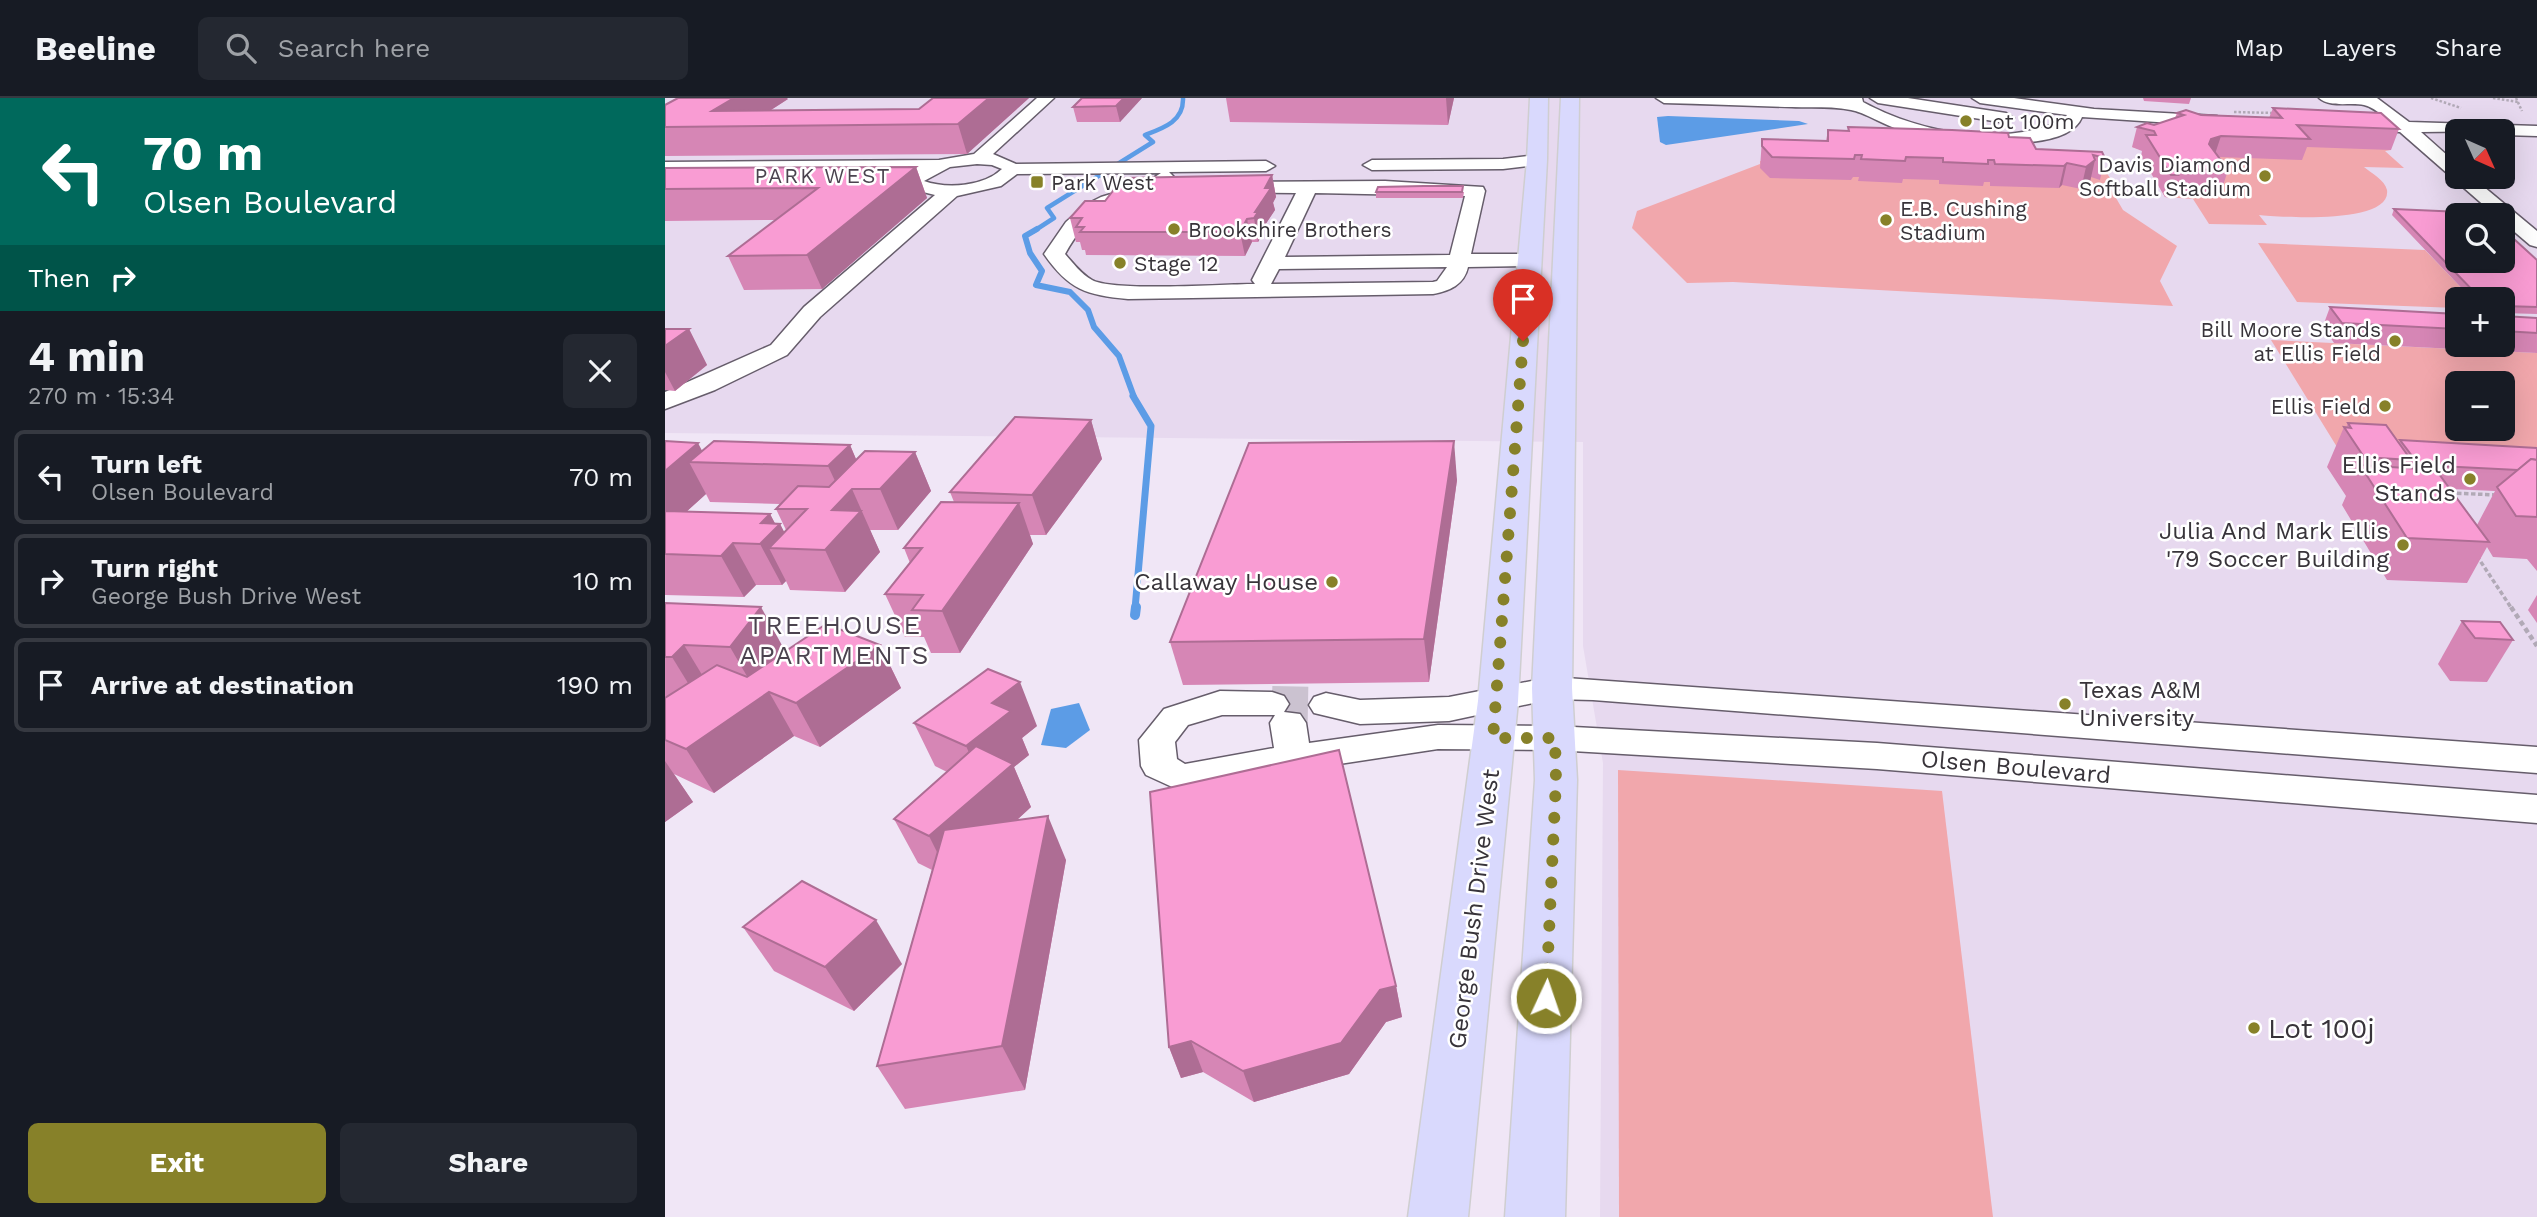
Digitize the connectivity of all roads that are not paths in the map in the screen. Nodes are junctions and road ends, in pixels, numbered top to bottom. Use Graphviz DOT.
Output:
graph roads {
  1 [pos="1046,98"];
  2 [pos="1539,98"];
  3 [pos="1570,98"];
  4 [pos="1664,98"];
  5 [pos="1878,98"];
  6 [pos="1980,98"];
  7 [pos="2327,98"];
  8 [pos="2367,99"];
  9 [pos="1856,103"];
  10 [pos="2076,112"];
  11 [pos="2231,117"];
  12 [pos="2329,124"];
  13 [pos="2404,127"];
  14 [pos="2063,128"];
  15 [pos="2537,131"];
  16 [pos="978,159"];
  17 [pos="2445,163"];
  18 [pos="940,164"];
  19 [pos="776,166"];
  20 [pos="1282,166"];
  21 [pos="1348,166"];
  22 [pos="665,167"];
  23 [pos="1537,171"];
  24 [pos="1009,173"];
  25 [pos="1105,173"];
  26 [pos="1160,183"];
  27 [pos="1369,183"];
  28 [pos="890,185"];
  29 [pos="917,185"];
  30 [pos="745,187"];
  31 [pos="1183,188"];
  32 [pos="1211,188"];
  33 [pos="2475,189"];
  34 [pos="951,191"];
  35 [pos="1304,195"];
  36 [pos="2537,241"];
  37 [pos="1529,260"];
  38 [pos="1458,261"];
  39 [pos="1271,263"];
  40 [pos="1257,290"];
  41 [pos="1565,319"];
  42 [pos="665,401"];
  43 [pos="1552,688"];
  44 [pos="1496,719"];
  45 [pos="1555,738"];
  46 [pos="2241,738"];
  47 [pos="1358,748"];
  48 [pos="2537,760"];
  49 [pos="1295,775"];
  50 [pos="2257,786"];
  51 [pos="2537,809"];
  52 [pos="1438,1217"];
  53 [pos="1535,1217"];
  1 -- 16 [label="street"];
  2 -- 23 [label="main road, George Bush Drive West"];
  3 -- 41 [label="main road"];
  4 -- 9 [label="street"];
  5 -- 14 [label="street"];
  6 -- 10 [label="street"];
  7 -- 8 [label="street"];
  8 -- 13 [label="street"];
  9 -- 14 [label="street"];
  10 -- 11 [label="street"];
  10 -- 14 [label="street"];
  12 -- 13 [label="street"];
  13 -- 15 [label="street"];
  13 -- 17 [label="street"];
  16 -- 18 [label="street"];
  16 -- 24 [label="street"];
  18 -- 19 [label="street"];
  18 -- 29 [label="street"];
  19 -- 22 [label="street"];
  19 -- 30 [label="street"];
  20 -- 25 [label="street"];
  21 -- 27 [label="street"];
  23 -- 27 [label="street"];
  23 -- 37 [label="main road, George Bush Drive West"];
  24 -- 25 [label="street"];
  24 -- 34 [label="street"];
  25 -- 26 [label="street"];
  26 -- 27 [label="street"];
  26 -- 31 [label="street"];
  26 -- 40 [label="street"];
  27 -- 35 [label="street"];
  27 -- 38 [label="street"];
  28 -- 29 [label="street"];
  29 -- 34 [label="street"];
  32 -- 35 [label="street"];
  33 -- 36 [label="street"];
  34 -- 42 [label="street"];
  35 -- 39 [label="street"];
  37 -- 38 [label="street"];
  37 -- 41 [label="main road"];
  37 -- 44 [label="main road, George Bush Drive West"];
  38 -- 39 [label="street"];
  38 -- 40 [label="street"];
  39 -- 40 [label="street"];
  41 -- 43 [label="main road"];
  43 -- 44 [label="street, Olsen Boulevard"];
  43 -- 45 [label="main road"];
  43 -- 46 [label="street, Olsen Boulevard"];
  44 -- 45 [label="street, Olsen Boulevard"];
  44 -- 47 [label="street"];
  44 -- 47 [label="street"];
  44 -- 52 [label="main road, George Bush Drive West"];
  45 -- 50 [label="street, Olsen Boulevard"];
  45 -- 53 [label="main road"];
  46 -- 48 [label="street, Olsen Boulevard"];
  46 -- 50 [label="street"];
  47 -- 49 [label="street"];
  49 -- 49 [label="street"];
  50 -- 51 [label="street, Olsen Boulevard"];
}
